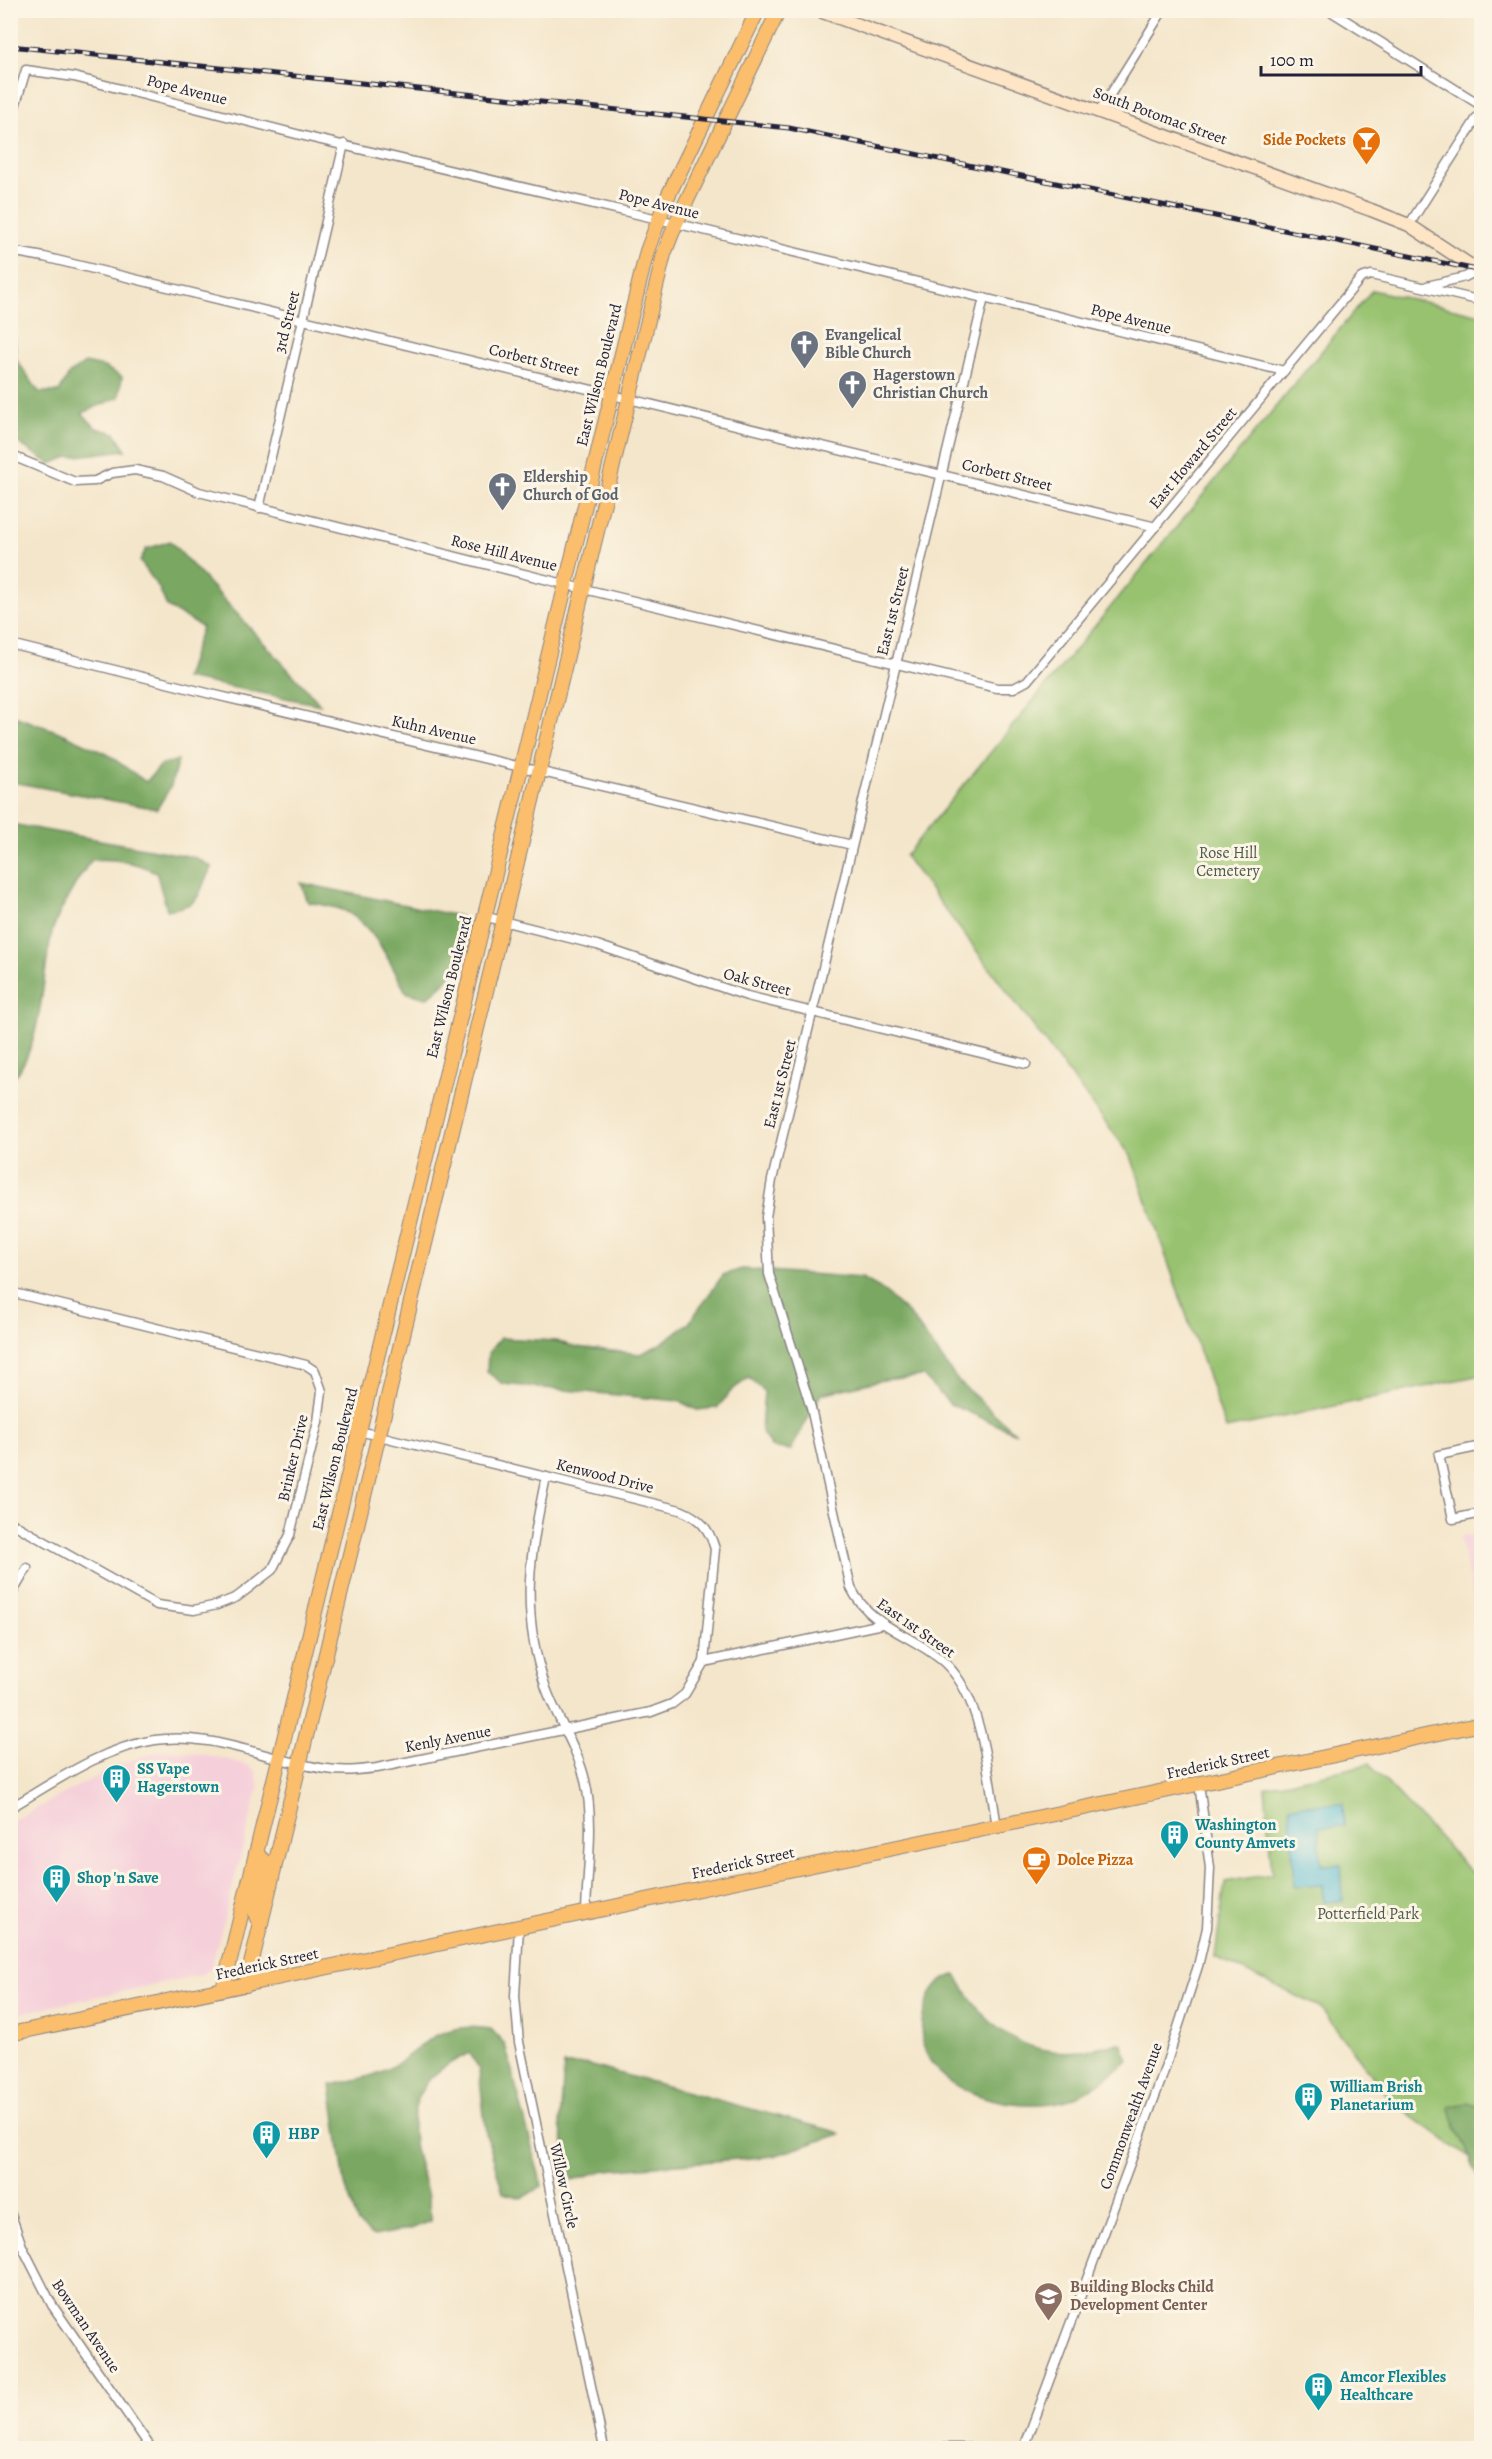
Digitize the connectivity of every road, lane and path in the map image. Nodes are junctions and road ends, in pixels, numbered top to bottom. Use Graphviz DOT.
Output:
graph roads {
  1 [pos="758,10"];
  2 [pos="779,10"];
  3 [pos="817,10"];
  4 [pos="1163,10"];
  5 [pos="1329,10"];
  6 [pos="1482,108"];
  7 [pos="1100,111"];
  8 [pos="10,123"];
  9 [pos="344,144"];
  10 [pos="657,219"];
  11 [pos="676,223"];
  12 [pos="1409,225"];
  13 [pos="10,251"];
  14 [pos="1480,272"];
  15 [pos="1424,287"];
  16 [pos="984,298"];
  17 [pos="1482,301"];
  18 [pos="303,320"];
  19 [pos="1284,371"];
  20 [pos="610,394"];
  21 [pos="629,398"];
  22 [pos="10,455"];
  23 [pos="941,474"];
  24 [pos="259,508"];
  25 [pos="1156,527"];
  26 [pos="566,584"];
  27 [pos="584,589"];
  28 [pos="10,644"];
  29 [pos="896,663"];
  30 [pos="997,688"];
  31 [pos="522,767"];
  32 [pos="539,771"];
  33 [pos="852,845"];
  34 [pos="483,916"];
  35 [pos="504,922"];
  36 [pos="813,1012"];
  37 [pos="1026,1064"];
  38 [pos="10,1292"];
  39 [pos="359,1431"];
  40 [pos="379,1437"];
  41 [pos="1482,1446"];
  42 [pos="546,1477"];
  43 [pos="1482,1513"];
  44 [pos="10,1522"];
  45 [pos="27,1568"];
  46 [pos="10,1597"];
  47 [pos="882,1624"];
  48 [pos="705,1662"];
  49 [pos="1482,1724"];
  50 [pos="566,1730"];
  51 [pos="279,1759"];
  52 [pos="300,1764"];
  53 [pos="1199,1783"];
  54 [pos="10,1808"];
  55 [pos="997,1826"];
  56 [pos="256,1854"];
  57 [pos="586,1912"];
  58 [pos="261,1924"];
  59 [pos="519,1928"];
  60 [pos="246,1985"];
  61 [pos="224,1989"];
  62 [pos="10,2034"];
  63 [pos="10,2212"];
  64 [pos="151,2448"];
  65 [pos="604,2448"];
  66 [pos="938,2448"];
  67 [pos="970,2448"];
  68 [pos="1024,2448"];
  1 -- 10 [label="main road, East Wilson Boulevard"];
  2 -- 11 [label="main road"];
  3 -- 7 [label="main road, South Potomac Street"];
  4 -- 7 [label="street"];
  5 -- 6 [label="street"];
  6 -- 12 [label="street"];
  7 -- 12 [label="main road, South Potomac Street"];
  8 -- 9 [label="street, Pope Avenue"];
  9 -- 10 [label="street, Pope Avenue"];
  9 -- 18 [label="street, 3rd Street"];
  10 -- 11 [label="street, Pope Avenue"];
  10 -- 20 [label="main road, East Wilson Boulevard"];
  11 -- 16 [label="street, Pope Avenue"];
  11 -- 21 [label="main road"];
  12 -- 14 [label="main road, South Potomac Street"];
  13 -- 18 [label="street, Corbett Street"];
  14 -- 15 [label="street, East Howard Street"];
  15 -- 17 [label="street, East Howard Street"];
  15 -- 19 [label="street, East Howard Street"];
  16 -- 19 [label="street, Pope Avenue"];
  16 -- 23 [label="street, East 1st Street"];
  18 -- 20 [label="street, Corbett Street"];
  18 -- 24 [label="street, 3rd Street"];
  19 -- 25 [label="street, East Howard Street"];
  20 -- 21 [label="street, Corbett Street"];
  20 -- 26 [label="main road, East Wilson Boulevard"];
  21 -- 23 [label="street, Corbett Street"];
  21 -- 27 [label="main road"];
  22 -- 24 [label="street, Rose Hill Avenue"];
  23 -- 25 [label="street, Corbett Street"];
  23 -- 29 [label="street, East 1st Street"];
  24 -- 26 [label="street, Rose Hill Avenue"];
  25 -- 30 [label="street, East Howard Street"];
  26 -- 27 [label="street, Rose Hill Avenue"];
  26 -- 31 [label="main road, East Wilson Boulevard"];
  27 -- 29 [label="street, Rose Hill Avenue"];
  27 -- 32 [label="main road"];
  28 -- 31 [label="street, Kuhn Avenue"];
  29 -- 30 [label="street, Rose Hill Avenue"];
  29 -- 33 [label="street, East 1st Street"];
  31 -- 32 [label="street, Kuhn Avenue"];
  31 -- 34 [label="main road, East Wilson Boulevard"];
  32 -- 33 [label="street, Kuhn Avenue"];
  32 -- 35 [label="main road"];
  33 -- 36 [label="street, East 1st Street"];
  34 -- 35 [label="street, Oak Street"];
  34 -- 39 [label="main road, East Wilson Boulevard"];
  35 -- 36 [label="street, Oak Street"];
  35 -- 40 [label="main road"];
  36 -- 37 [label="street, Oak Street"];
  36 -- 47 [label="street, East 1st Street"];
  38 -- 44 [label="street, Brinker Drive"];
  39 -- 40 [label="street, Kenwood Drive"];
  39 -- 51 [label="main road, East Wilson Boulevard"];
  40 -- 42 [label="street, Kenwood Drive"];
  40 -- 52 [label="main road"];
  41 -- 43 [label="street"];
  42 -- 48 [label="street, Kenwood Drive"];
  42 -- 50 [label="street"];
  45 -- 46 [label="street"];
  47 -- 48 [label="street"];
  47 -- 55 [label="street, East 1st Street"];
  48 -- 50 [label="street, Kenly Avenue"];
  49 -- 53 [label="main road, Frederick Street"];
  50 -- 52 [label="street, Kenly Avenue"];
  50 -- 57 [label="street"];
  51 -- 52 [label="street, Kenly Avenue"];
  51 -- 54 [label="street, Kenly Avenue"];
  51 -- 56 [label="main road, East Wilson Boulevard"];
  52 -- 58 [label="main road"];
  53 -- 55 [label="main road, Frederick Street"];
  53 -- 68 [label="street, Commonwealth Avenue"];
  55 -- 57 [label="main road, Frederick Street"];
  56 -- 58 [label="main road"];
  56 -- 61 [label="main road, East Wilson Boulevard"];
  57 -- 59 [label="main road, Frederick Street"];
  58 -- 60 [label="main road"];
  59 -- 60 [label="main road, Frederick Street"];
  59 -- 65 [label="street, Willow Circle"];
  60 -- 61 [label="main road, Frederick Street"];
  61 -- 62 [label="main road, Frederick Street"];
  63 -- 64 [label="street, Bowman Avenue"];
  66 -- 67 [label="street"];
}
